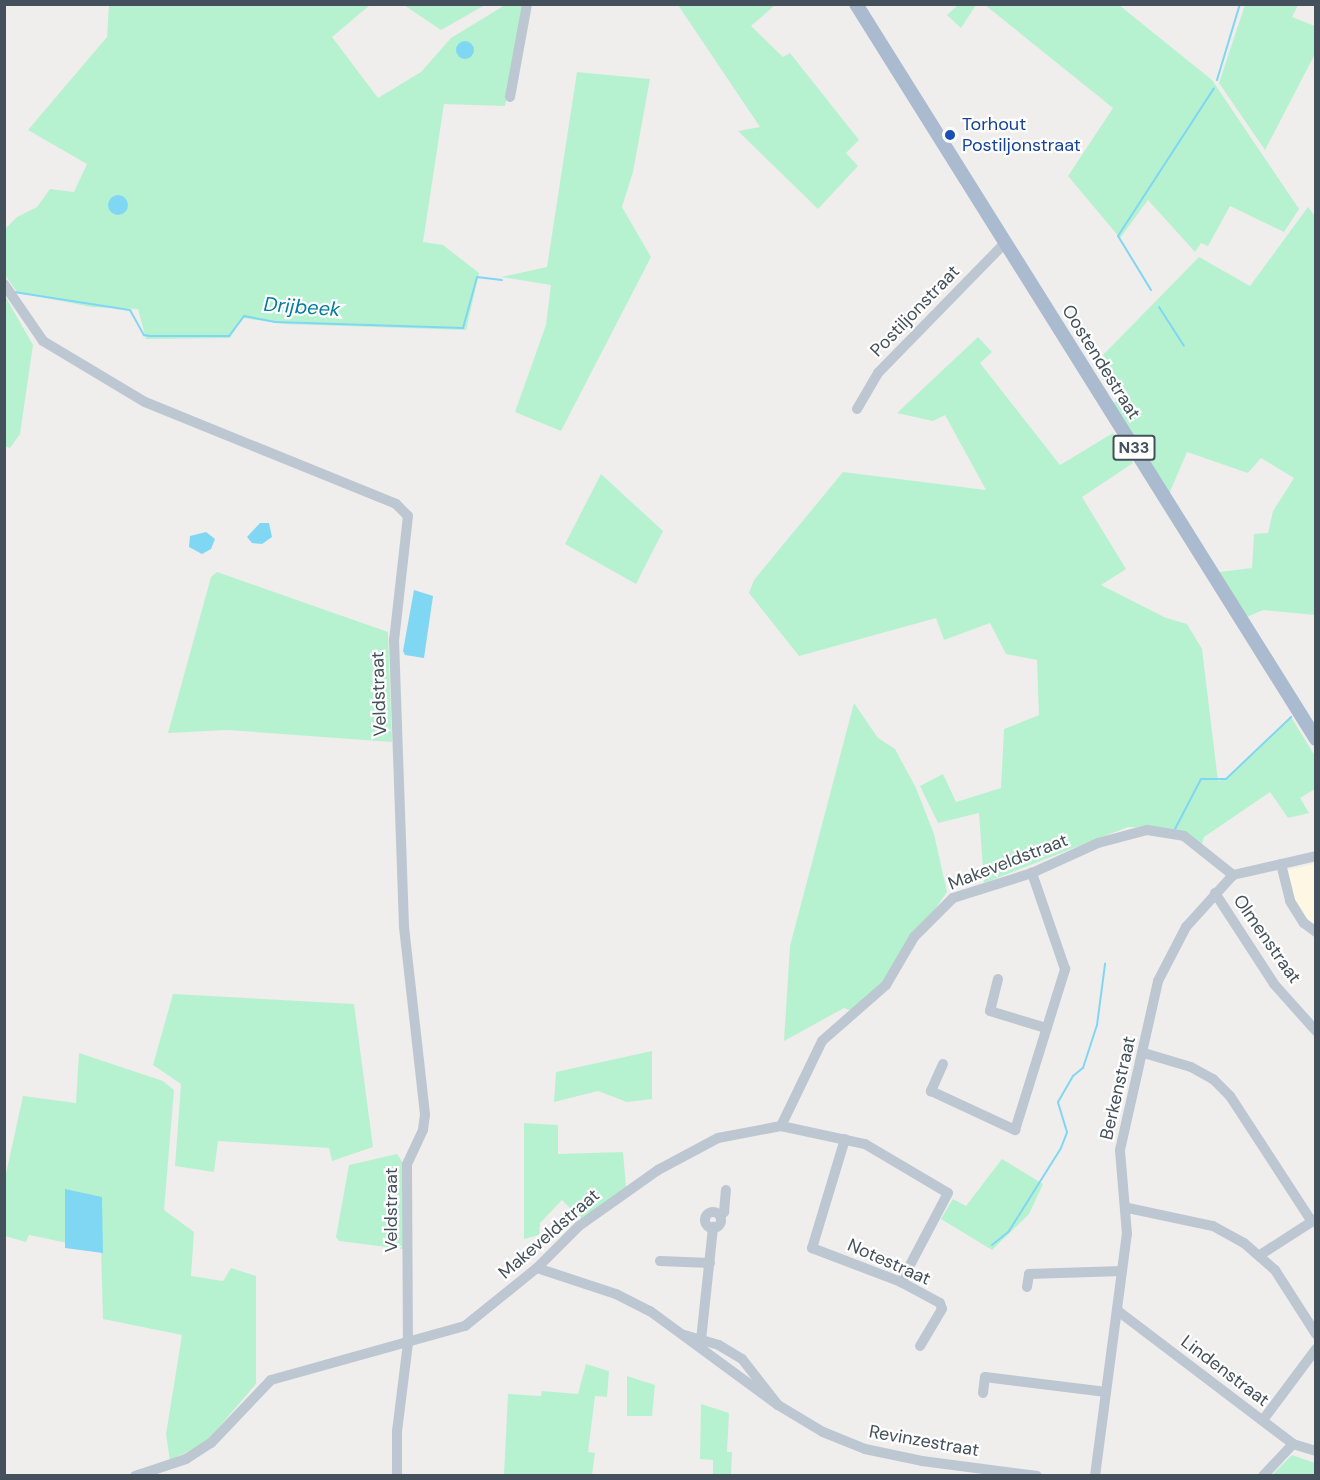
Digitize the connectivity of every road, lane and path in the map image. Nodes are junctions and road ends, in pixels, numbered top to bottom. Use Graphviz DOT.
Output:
graph roads {
  1 [pos="527,4"];
  2 [pos="856,4"];
  3 [pos="510,97"];
  4 [pos="1005,243"];
  5 [pos="4,284"];
  6 [pos="857,409"];
  7 [pos="1316,739"];
  8 [pos="1316,856"];
  9 [pos="1281,864"];
  10 [pos="1032,873"];
  11 [pos="1233,875"];
  12 [pos="1215,893"];
  13 [pos="1316,932"];
  14 [pos="998,979"];
  15 [pos="1046,1028"];
  16 [pos="1316,1031"];
  17 [pos="1144,1053"];
  18 [pos="943,1064"];
  19 [pos="782,1126"];
  20 [pos="845,1139"];
  21 [pos="726,1190"];
  22 [pos="1128,1208"];
  23 [pos="1314,1220"];
  24 [pos="1260,1255"];
  25 [pos="660,1261"];
  26 [pos="710,1263"];
  27 [pos="537,1268"];
  28 [pos="1122,1271"];
  29 [pos="901,1282"];
  30 [pos="1027,1287"];
  31 [pos="1118,1311"];
  32 [pos="1316,1334"];
  33 [pos="683,1335"];
  34 [pos="701,1340"];
  35 [pos="408,1343"];
  36 [pos="920,1346"];
  37 [pos="1316,1349"];
  38 [pos="1106,1392"];
  39 [pos="983,1393"];
  40 [pos="778,1405"];
  41 [pos="1263,1420"];
  42 [pos="1293,1444"];
  43 [pos="1316,1451"];
  44 [pos="135,1476"];
  45 [pos="397,1476"];
  46 [pos="1037,1476"];
  47 [pos="1095,1476"];
  48 [pos="1263,1476"];
  1 -- 3 [label="street"];
  2 -- 4 [label="main road, Oostendestraat / N33"];
  4 -- 6 [label="street, Postiljonstraat"];
  4 -- 7 [label="main road, Oostendestraat / N33"];
  5 -- 35 [label="street, Veldstraat"];
  8 -- 9 [label="street"];
  9 -- 11 [label="street"];
  9 -- 13 [label="street"];
  10 -- 11 [label="street, Makeveldstraat"];
  10 -- 15 [label="street"];
  10 -- 19 [label="street, Makeveldstraat"];
  11 -- 12 [label="street, Berkenstraat"];
  12 -- 16 [label="street, Olmenstraat"];
  12 -- 17 [label="street, Berkenstraat"];
  14 -- 15 [label="street"];
  15 -- 18 [label="street"];
  17 -- 22 [label="street, Berkenstraat"];
  17 -- 23 [label="street"];
  19 -- 20 [label="street"];
  19 -- 27 [label="street, Makeveldstraat"];
  20 -- 29 [label="street, Notestraat"];
  20 -- 29 [label="street"];
  21 -- 26 [label="street"];
  22 -- 24 [label="street"];
  22 -- 28 [label="street, Berkenstraat"];
  23 -- 24 [label="street"];
  24 -- 32 [label="street"];
  25 -- 26 [label="street"];
  26 -- 34 [label="street"];
  27 -- 33 [label="street, Revinzestraat"];
  27 -- 35 [label="street, Makeveldstraat"];
  28 -- 30 [label="street"];
  28 -- 31 [label="street, Berkenstraat"];
  29 -- 36 [label="street, Notestraat"];
  31 -- 38 [label="street, Berkenstraat"];
  31 -- 41 [label="street, Lindenstraat"];
  33 -- 34 [label="street, Revinzestraat"];
  33 -- 40 [label="street, Revinzestraat"];
  34 -- 40 [label="street, Revinzestraat"];
  35 -- 44 [label="street, Makeveldstraat"];
  35 -- 45 [label="street"];
  37 -- 41 [label="street"];
  38 -- 39 [label="street"];
  38 -- 47 [label="street, Berkenstraat"];
  40 -- 46 [label="street, Revinzestraat"];
  41 -- 42 [label="street, Lindenstraat"];
  42 -- 43 [label="street, Lindenstraat"];
  42 -- 48 [label="street"];
}
